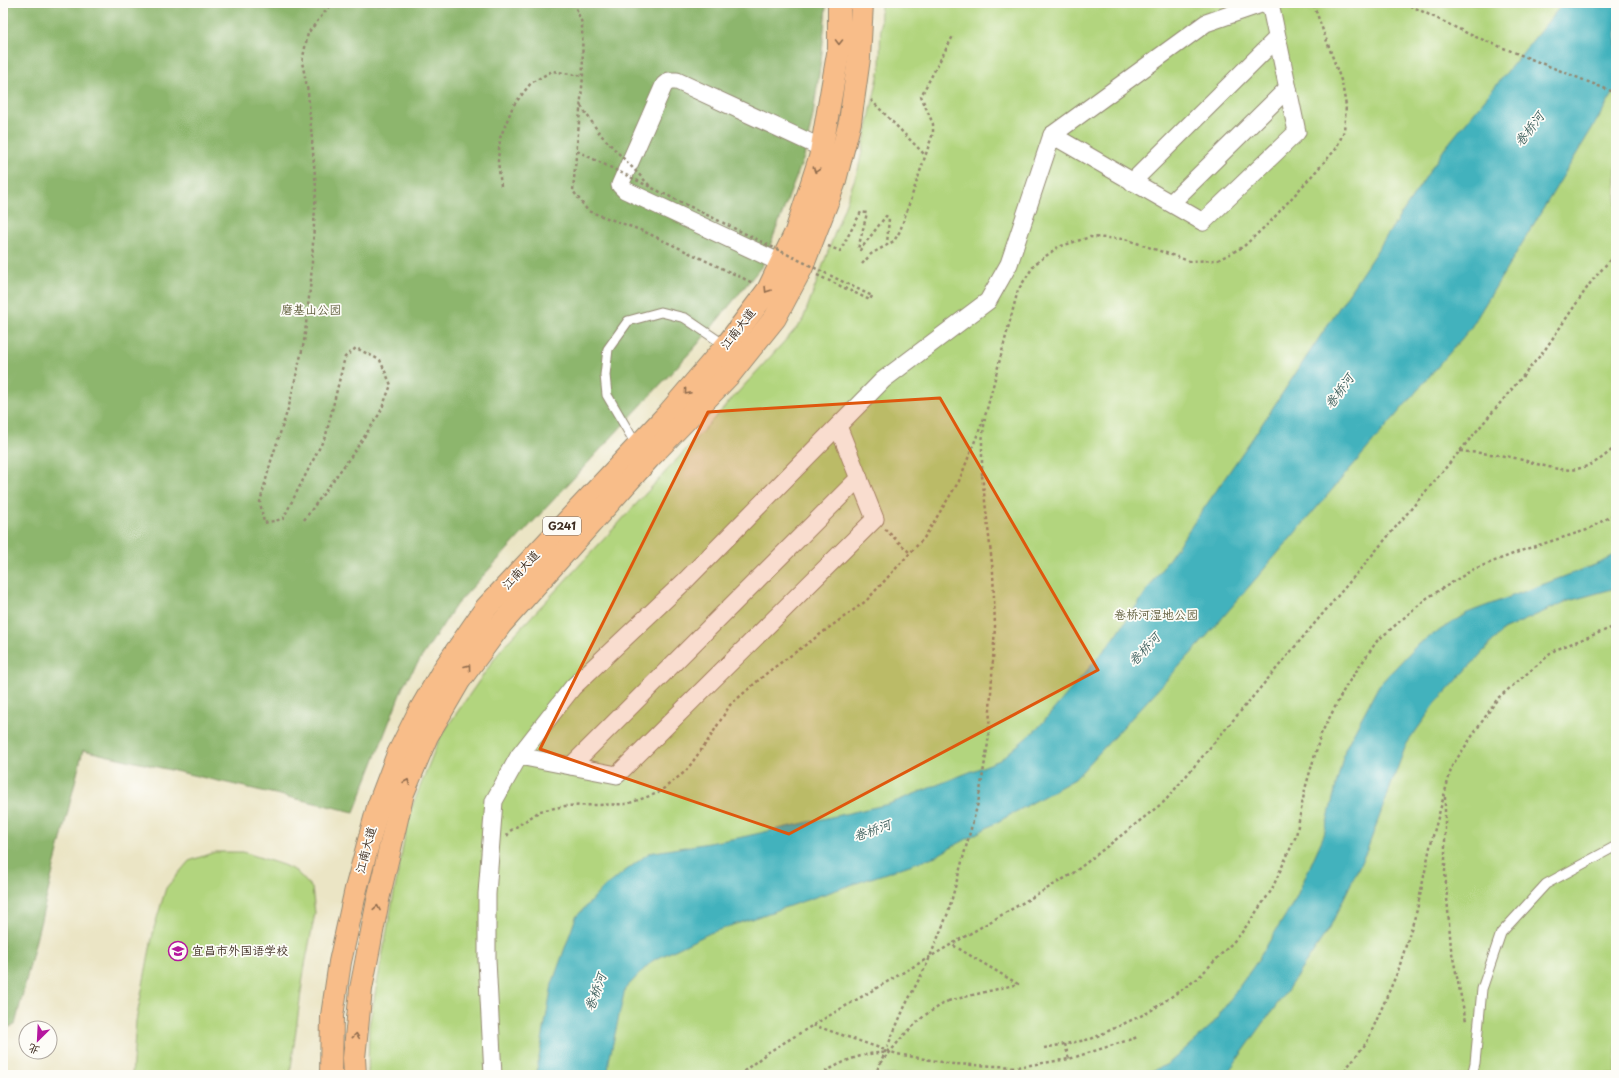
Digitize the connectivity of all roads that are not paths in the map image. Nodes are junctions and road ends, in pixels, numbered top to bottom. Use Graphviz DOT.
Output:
graph roads {
  1 [pos="839,3"];
  2 [pos="862,3"];
  3 [pos="1264,3"];
  4 [pos="1270,3"];
  5 [pos="1277,38"];
  6 [pos="1288,88"];
  7 [pos="1052,135"];
  8 [pos="822,148"];
  9 [pos="1132,182"];
  10 [pos="1171,203"];
  11 [pos="791,265"];
  12 [pos="726,346"];
  13 [pos="838,426"];
  14 [pos="637,446"];
  15 [pos="858,478"];
  16 [pos="519,756"];
  17 [pos="572,766"];
  18 [pos="1616,846"];
  19 [pos="331,1075"];
  20 [pos="355,1075"];
  21 [pos="493,1075"];
  22 [pos="1472,1075"];
  1 -- 8 [label="highway, 江南大道 / G241, one-way"];
  2 -- 11 [label="highway, 江南大道 / G241"];
  3 -- 7 [label="street"];
  4 -- 5 [label="street"];
  5 -- 6 [label="street"];
  5 -- 9 [label="street"];
  6 -- 10 [label="street"];
  6 -- 10 [label="street"];
  7 -- 9 [label="street"];
  7 -- 13 [label="street"];
  8 -- 11 [label="highway, 江南大道 / G241, one-way"];
  8 -- 11 [label="street"];
  9 -- 10 [label="street"];
  11 -- 12 [label="highway, 江南大道 / G241, one-way"];
  20 -- 11 [label="highway, 江南大道 / G241, one-way"];
  12 -- 14 [label="highway, 江南大道 / G241, one-way"];
  12 -- 14 [label="lane"];
  13 -- 15 [label="street"];
  13 -- 16 [label="street"];
  14 -- 19 [label="highway, 江南大道 / G241"];
  15 -- 17 [label="street"];
  15 -- 17 [label="street"];
  16 -- 17 [label="street"];
  16 -- 21 [label="street"];
  18 -- 22 [label="lane"];
}
